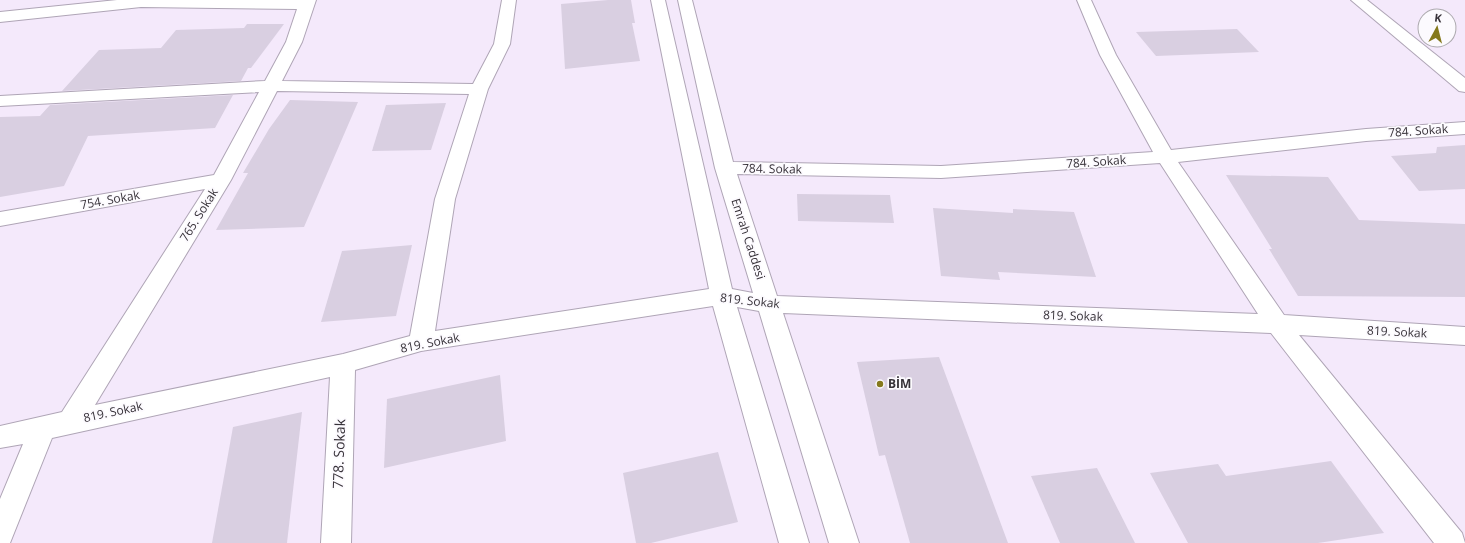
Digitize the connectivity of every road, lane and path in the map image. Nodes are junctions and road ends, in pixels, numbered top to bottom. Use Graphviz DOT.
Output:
graph roads {
  1 [pos="509,0"];
  2 [pos="658,0"];
  3 [pos="685,0"];
  4 [pos="1084,0"];
  5 [pos="1358,0"];
  6 [pos="308,2"];
  7 [pos="1,9"];
  8 [pos="272,86"];
  9 [pos="1465,87"];
  10 [pos="479,90"];
  11 [pos="0,101"];
  12 [pos="1465,128"];
  13 [pos="1165,157"];
  14 [pos="725,168"];
  15 [pos="220,180"];
  16 [pos="0,220"];
  17 [pos="722,296"];
  18 [pos="769,304"];
  19 [pos="1277,324"];
  20 [pos="1465,336"];
  21 [pos="421,342"];
  22 [pos="343,364"];
  23 [pos="71,421"];
  24 [pos="42,430"];
  25 [pos="0,437"];
  26 [pos="0,534"];
  27 [pos="336,543"];
  28 [pos="794,543"];
  29 [pos="844,543"];
  30 [pos="1452,543"];
  1 -- 10 [label="street"];
  2 -- 17 [label="street"];
  3 -- 14 [label="street, Emrah Caddesi"];
  4 -- 13 [label="street"];
  5 -- 9 [label="street"];
  6 -- 7 [label="street"];
  6 -- 8 [label="street, 765. Sokak"];
  8 -- 10 [label="street"];
  8 -- 11 [label="street"];
  8 -- 15 [label="street, 765. Sokak"];
  10 -- 21 [label="street"];
  12 -- 13 [label="street, 784. Sokak"];
  13 -- 14 [label="street, 784. Sokak"];
  13 -- 19 [label="street"];
  14 -- 18 [label="street, Emrah Caddesi"];
  15 -- 16 [label="street, 754. Sokak"];
  15 -- 23 [label="street, 765. Sokak"];
  17 -- 18 [label="street, 819. Sokak"];
  17 -- 21 [label="street, 819. Sokak"];
  17 -- 28 [label="street"];
  18 -- 19 [label="street, 819. Sokak"];
  18 -- 29 [label="street, Emrah Caddesi"];
  19 -- 20 [label="street, 819. Sokak"];
  19 -- 30 [label="street"];
  21 -- 22 [label="street, 819. Sokak"];
  22 -- 23 [label="street, 819. Sokak"];
  22 -- 27 [label="street, 778. Sokak"];
  23 -- 24 [label="street, 819. Sokak"];
  24 -- 25 [label="street, 819. Sokak"];
  24 -- 26 [label="street"];
}
